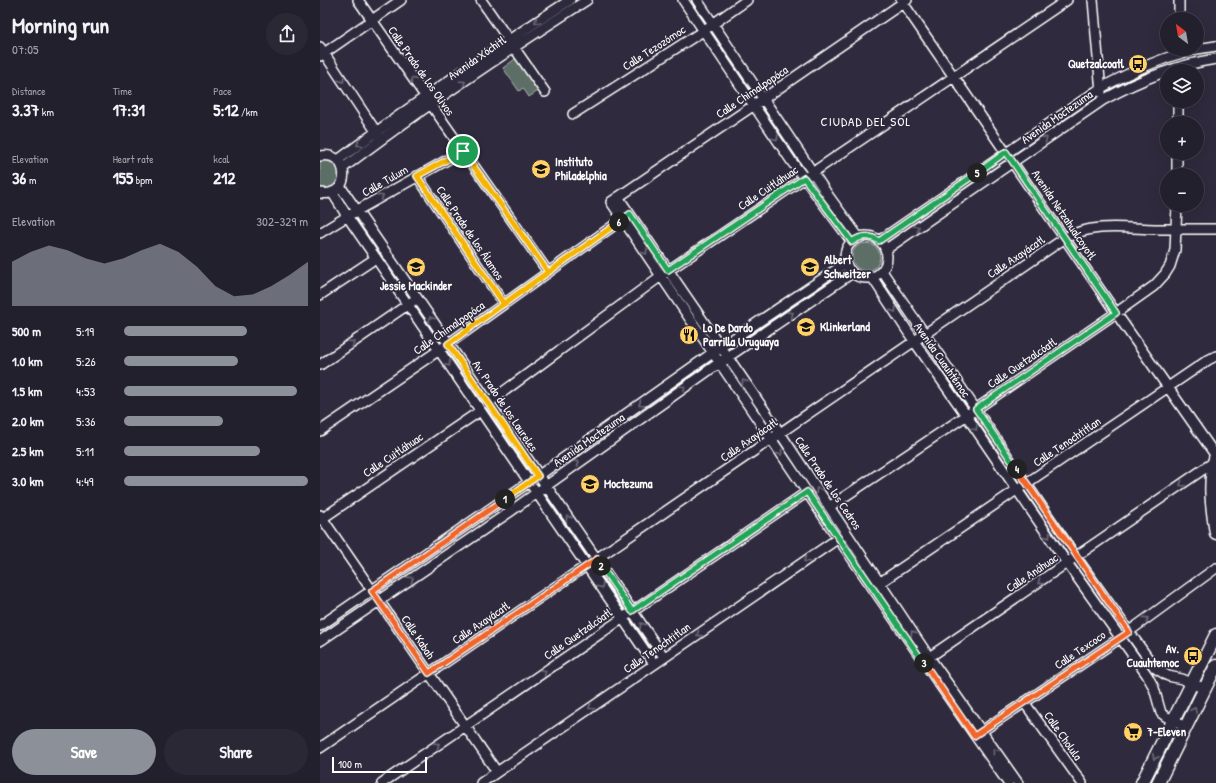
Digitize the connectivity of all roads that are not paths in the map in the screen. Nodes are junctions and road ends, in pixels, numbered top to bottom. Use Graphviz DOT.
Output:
graph roads {
  1 [pos="358,0"];
  2 [pos="401,0"];
  3 [pos="481,0"];
  4 [pos="570,0"];
  5 [pos="587,0"];
  6 [pos="683,0"];
  7 [pos="697,0"];
  8 [pos="747,0"];
  9 [pos="1067,0"];
  10 [pos="1093,0"];
  11 [pos="1179,0"];
  12 [pos="904,1"];
  13 [pos="1179,12"];
  14 [pos="372,20"];
  15 [pos="712,24"];
  16 [pos="703,30"];
  17 [pos="512,43"];
  18 [pos="1216,46"];
  19 [pos="1204,48"];
  20 [pos="321,52"];
  21 [pos="1166,56"];
  22 [pos="1216,59"];
  23 [pos="1197,64"];
  24 [pos="1160,75"];
  25 [pos="954,76"];
  26 [pos="1101,88"];
  27 [pos="544,92"];
  28 [pos="763,99"];
  29 [pos="1103,100"];
  30 [pos="428,101"];
  31 [pos="754,106"];
  32 [pos="573,114"];
  33 [pos="378,135"];
  34 [pos="463,151"];
  35 [pos="1006,152"];
  36 [pos="321,155"];
  37 [pos="1013,162"];
  38 [pos="340,164"];
  39 [pos="812,172"];
  40 [pos="417,176"];
  41 [pos="804,178"];
  42 [pos="340,186"];
  43 [pos="332,192"];
  44 [pos="320,193"];
  45 [pos="614,200"];
  46 [pos="356,211"];
  47 [pos="1177,212"];
  48 [pos="347,216"];
  49 [pos="626,217"];
  50 [pos="1216,228"];
  51 [pos="1176,229"];
  52 [pos="320,233"];
  53 [pos="1065,238"];
  54 [pos="856,240"];
  55 [pos="879,241"];
  56 [pos="885,250"];
  57 [pos="376,258"];
  58 [pos="846,263"];
  59 [pos="882,270"];
  60 [pos="548,272"];
  61 [pos="665,273"];
  62 [pos="852,273"];
  63 [pos="872,277"];
  64 [pos="320,295"];
  65 [pos="417,298"];
  66 [pos="504,304"];
  67 [pos="408,305"];
  68 [pos="1116,313"];
  69 [pos="924,334"];
  70 [pos="914,341"];
  71 [pos="448,344"];
  72 [pos="721,347"];
  73 [pos="439,350"];
  74 [pos="712,353"];
  75 [pos="1216,356"];
  76 [pos="727,357"];
  77 [pos="719,363"];
  78 [pos="320,365"];
  79 [pos="1168,387"];
  80 [pos="488,403"];
  81 [pos="976,409"];
  82 [pos="480,411"];
  83 [pos="966,415"];
  84 [pos="320,431"];
  85 [pos="780,433"];
  86 [pos="771,440"];
  87 [pos="1212,443"];
  88 [pos="1215,458"];
  89 [pos="538,476"];
  90 [pos="530,482"];
  91 [pos="1027,483"];
  92 [pos="546,486"];
  93 [pos="1017,490"];
  94 [pos="537,492"];
  95 [pos="807,492"];
  96 [pos="829,507"];
  97 [pos="321,517"];
  98 [pos="846,532"];
  99 [pos="1216,533"];
  100 [pos="838,538"];
  101 [pos="1076,557"];
  102 [pos="597,559"];
  103 [pos="1067,563"];
  104 [pos="587,566"];
  105 [pos="1216,568"];
  106 [pos="876,586"];
  107 [pos="372,591"];
  108 [pos="379,601"];
  109 [pos="632,611"];
  110 [pos="623,618"];
  111 [pos="320,626"];
  112 [pos="1129,632"];
  113 [pos="1216,635"];
  114 [pos="1120,638"];
  115 [pos="320,641"];
  116 [pos="664,657"];
  117 [pos="926,660"];
  118 [pos="654,664"];
  119 [pos="1216,666"];
  120 [pos="429,673"];
  121 [pos="1192,682"];
  122 [pos="1205,689"];
  123 [pos="1024,702"];
  124 [pos="1173,721"];
  125 [pos="465,726"];
  126 [pos="1185,727"];
  127 [pos="978,734"];
  128 [pos="320,748"];
  129 [pos="497,772"];
  130 [pos="382,783"];
  131 [pos="481,783"];
  132 [pos="1008,783"];
  133 [pos="1018,783"];
  134 [pos="1082,783"];
  135 [pos="1142,783"];
  136 [pos="1158,783"];
  1 -- 14 [label="street, Calle Prado de los Olivos"];
  2 -- 14 [label="street"];
  3 -- 17 [label="street"];
  4 -- 17 [label="street, Avenida Xóchitl, one-way"];
  5 -- 17 [label="street, Avenida Xóchitl"];
  6 -- 16 [label="street"];
  7 -- 15 [label="street"];
  8 -- 15 [label="street, Calle Tezozómoc"];
  9 -- 25 [label="street, Calle Cuitláhuac"];
  10 -- 26 [label="street"];
  11 -- 13 [label="street"];
  12 -- 25 [label="street, Avenida Netzahualcoyotl"];
  12 -- 28 [label="street, Calle Chimalpopóca"];
  14 -- 20 [label="street"];
  30 -- 14 [label="street, Calle Prado de los Olivos, one-way"];
  15 -- 16 [label="street, Calle Tezozómoc"];
  15 -- 28 [label="street"];
  16 -- 31 [label="street"];
  16 -- 32 [label="street, Calle Tezozómoc"];
  17 -- 27 [label="street"];
  17 -- 30 [label="street, Avenida Xóchitl"];
  18 -- 19 [label="street, Avenida Moctezuma"];
  20 -- 33 [label="street, one-way"];
  21 -- 26 [label="street, Avenida Moctezuma"];
  22 -- 23 [label="street, Avenida Moctezuma"];
  24 -- 29 [label="street, Avenida Moctezuma"];
  25 -- 35 [label="street, Avenida Netzahualcoyotl"];
  25 -- 39 [label="street, Calle Cuitláhuac"];
  26 -- 29 [label="street"];
  26 -- 35 [label="street, Avenida Moctezuma"];
  28 -- 31 [label="street, Calle Chimalpopóca"];
  28 -- 39 [label="street"];
  37 -- 29 [label="street, Avenida Moctezuma, one-way"];
  30 -- 33 [label="street, Avenida Xóchitl"];
  30 -- 34 [label="street, Calle Prado de los Olivos"];
  31 -- 41 [label="street, one-way"];
  31 -- 45 [label="street, Calle Chimalpopóca"];
  33 -- 38 [label="street, Avenida Xóchitl"];
  34 -- 40 [label="street, Calle Tulum"];
  34 -- 60 [label="street, Calle Prado de los Olivos"];
  35 -- 37 [label="street, Avenida Netzahualcoyotl"];
  35 -- 55 [label="street, Avenida Moctezuma"];
  36 -- 38 [label="street"];
  37 -- 53 [label="street, Avenida Netzahualcoyotl"];
  56 -- 37 [label="street, Avenida Moctezuma, one-way"];
  38 -- 42 [label="street"];
  39 -- 41 [label="street, Calle Cuitláhuac"];
  39 -- 54 [label="street"];
  46 -- 40 [label="street, Calle Tulum, one-way"];
  40 -- 66 [label="street, Calle Prado de los Álamos"];
  41 -- 54 [label="street"];
  41 -- 61 [label="street, Calle Cuitláhuac"];
  42 -- 43 [label="street"];
  42 -- 46 [label="street, Av. Prado de los Laureles"];
  43 -- 44 [label="street"];
  43 -- 48 [label="street, Av. Prado de los Laureles"];
  45 -- 49 [label="street, Calle Prado de los Cedros"];
  46 -- 48 [label="street, Calle Tulum"];
  46 -- 65 [label="street, Av. Prado de los Laureles"];
  47 -- 51 [label="street, Calle Quetzalcóatl"];
  48 -- 52 [label="street, Calle Tulum"];
  48 -- 57 [label="street, Av. Prado de los Laureles"];
  49 -- 60 [label="street, Calle Chimalpopóca"];
  49 -- 61 [label="street, Calle Prado de los Cedros"];
  50 -- 51 [label="street, Calle Axayácatl"];
  51 -- 53 [label="street, Calle Axayácatl"];
  51 -- 68 [label="street, Calle Quetzalcóatl"];
  53 -- 68 [label="street, Avenida Netzahualcoyotl"];
  53 -- 69 [label="street, Calle Axayácatl"];
  54 -- 55 [label="street"];
  54 -- 58 [label="street"];
  55 -- 56 [label="street"];
  56 -- 59 [label="street"];
  57 -- 64 [label="street"];
  57 -- 67 [label="street, Av. Prado de los Laureles"];
  58 -- 62 [label="street"];
  58 -- 72 [label="street, Avenida Moctezuma"];
  59 -- 63 [label="street"];
  59 -- 69 [label="street, Avenida Cuauhtémoc"];
  60 -- 66 [label="street, Calle Chimalpopóca"];
  61 -- 72 [label="street, Calle Prado de los Cedros"];
  61 -- 74 [label="street, Calle Prado de los Cedros"];
  61 -- 80 [label="street, Calle Cuitláhuac"];
  62 -- 63 [label="street"];
  76 -- 62 [label="street, Avenida Moctezuma, one-way"];
  63 -- 70 [label="street, Avenida Cuauhtémoc, one-way"];
  65 -- 67 [label="street"];
  71 -- 65 [label="street, Av. Prado de los Laureles, one-way"];
  66 -- 71 [label="street, Calle Chimalpopóca"];
  67 -- 73 [label="street, Av. Prado de los Laureles"];
  78 -- 67 [label="street, one-way"];
  68 -- 79 [label="street, Avenida Netzahualcoyotl"];
  68 -- 81 [label="street, Calle Quetzalcóatl"];
  69 -- 70 [label="street, Calle Axayácatl"];
  69 -- 81 [label="street, Avenida Cuauhtémoc"];
  70 -- 83 [label="street, Avenida Cuauhtémoc"];
  70 -- 85 [label="street, Calle Axayácatl"];
  71 -- 73 [label="street, Calle Chimalpopóca"];
  71 -- 80 [label="street, Av. Prado de los Laureles"];
  72 -- 74 [label="street, Avenida Moctezuma"];
  72 -- 76 [label="street, Calle Prado de los Cedros"];
  73 -- 82 [label="street, Av. Prado de los Laureles, one-way"];
  73 -- 84 [label="street, Calle Chimalpopóca"];
  74 -- 77 [label="street, Calle Prado de los Cedros"];
  74 -- 89 [label="street, Avenida Moctezuma, one-way"];
  75 -- 79 [label="street, Calle Tenochtitlan"];
  76 -- 77 [label="street, Avenida Moctezuma"];
  85 -- 76 [label="street, Calle Prado de los Cedros, one-way"];
  77 -- 86 [label="street, Calle Prado de los Cedros"];
  92 -- 77 [label="street, Avenida Moctezuma, one-way"];
  79 -- 87 [label="street, Avenida Netzahualcoyotl"];
  79 -- 91 [label="street, Calle Tenochtitlan"];
  80 -- 89 [label="street, Av. Prado de los Laureles"];
  81 -- 83 [label="street, Calle Quetzalcóatl"];
  81 -- 91 [label="street, Avenida Cuauhtémoc"];
  82 -- 90 [label="street, Av. Prado de los Laureles"];
  82 -- 97 [label="street, Calle Cuitláhuac"];
  83 -- 93 [label="street, Avenida Cuauhtémoc, one-way"];
  83 -- 96 [label="street, Calle Quetzalcóatl"];
  85 -- 86 [label="street, Calle Axayácatl"];
  96 -- 85 [label="street, Calle Prado de los Cedros, one-way"];
  86 -- 95 [label="street, Calle Prado de los Cedros, one-way"];
  86 -- 102 [label="street, Calle Axayácatl"];
  87 -- 88 [label="street, Avenida Netzahualcoyotl"];
  88 -- 99 [label="main road"];
  88 -- 101 [label="street, Calle Anáhuac, one-way"];
  89 -- 90 [label="street, Avenida Moctezuma"];
  89 -- 92 [label="street, Av. Prado de los Laureles"];
  90 -- 94 [label="street, Av. Prado de los Laureles"];
  90 -- 107 [label="street, Avenida Moctezuma"];
  91 -- 93 [label="street, Calle Tenochtitlan"];
  91 -- 101 [label="street, Avenida Cuauhtémoc"];
  92 -- 94 [label="street, Avenida Moctezuma"];
  102 -- 92 [label="street, Av. Prado de los Laureles, one-way"];
  93 -- 103 [label="street, Avenida Cuauhtémoc, one-way"];
  93 -- 106 [label="street, Calle Tenochtitlan"];
  94 -- 104 [label="street, Av. Prado de los Laureles"];
  108 -- 94 [label="street, Avenida Moctezuma, one-way"];
  95 -- 100 [label="street, Calle Prado de los Cedros"];
  95 -- 109 [label="street, Calle Quetzalcóatl"];
  96 -- 98 [label="street, Calle Prado de los Cedros"];
  97 -- 107 [label="street, Calle Kabah"];
  98 -- 100 [label="street, Calle Tenochtitlan"];
  98 -- 106 [label="street, Calle Prado de los Cedros"];
  100 -- 106 [label="street, Calle Prado de los Cedros"];
  100 -- 116 [label="street, Calle Tenochtitlan, one-way"];
  101 -- 103 [label="street, Calle Anáhuac"];
  101 -- 112 [label="street, Avenida Cuauhtémoc"];
  102 -- 104 [label="street, Calle Axayácatl"];
  102 -- 109 [label="street, Av. Prado de los Laureles"];
  103 -- 114 [label="street, Avenida Cuauhtémoc"];
  103 -- 117 [label="street, Calle Anáhuac, one-way"];
  104 -- 110 [label="street, Av. Prado de los Laureles, one-way"];
  104 -- 120 [label="street, Calle Axayácatl"];
  112 -- 105 [label="street, Calle Texcoco, one-way"];
  106 -- 117 [label="street, Calle Prado de los Cedros"];
  107 -- 108 [label="street, Calle Kabah"];
  107 -- 111 [label="street, Avenida Moctezuma"];
  108 -- 115 [label="street, Avenida Moctezuma"];
  108 -- 120 [label="street, Calle Kabah"];
  109 -- 110 [label="street, Calle Quetzalcóatl"];
  116 -- 109 [label="street, Av. Prado de los Laureles, one-way"];
  110 -- 118 [label="street, Av. Prado de los Laureles"];
  125 -- 110 [label="street, Calle Quetzalcóatl, one-way"];
  112 -- 114 [label="street, Calle Texcoco"];
  112 -- 121 [label="street, Avenida Cuauhtémoc"];
  113 -- 121 [label="main road"];
  114 -- 123 [label="street, Calle Texcoco"];
  114 -- 124 [label="street, Avenida Cuauhtémoc"];
  116 -- 118 [label="street, Calle Tenochtitlan"];
  117 -- 127 [label="street, Calle Prado de los Cedros"];
  118 -- 129 [label="street, Calle Tenochtitlan, one-way"];
  119 -- 122 [label="main road"];
  120 -- 125 [label="street, Calle Kabah"];
  120 -- 128 [label="street, Calle Axayácatl"];
  121 -- 122 [label="street, Avenida Cuauhtémoc"];
  121 -- 124 [label="main road"];
  126 -- 122 [label="main road, one-way"];
  123 -- 127 [label="street, Calle Texcoco"];
  123 -- 134 [label="street, Calle Cholula"];
  124 -- 126 [label="street, Avenida Cuauhtémoc"];
  124 -- 135 [label="main road, one-way"];
  125 -- 129 [label="street, Calle Kabah"];
  130 -- 125 [label="street, Calle Quetzalcóatl, one-way"];
  126 -- 136 [label="main road"];
  127 -- 132 [label="street, Calle Prado de los Cedros"];
  133 -- 127 [label="street, Calle Prado de los Cedros, one-way"];
  129 -- 131 [label="street, Calle Tenochtitlan"];
}
